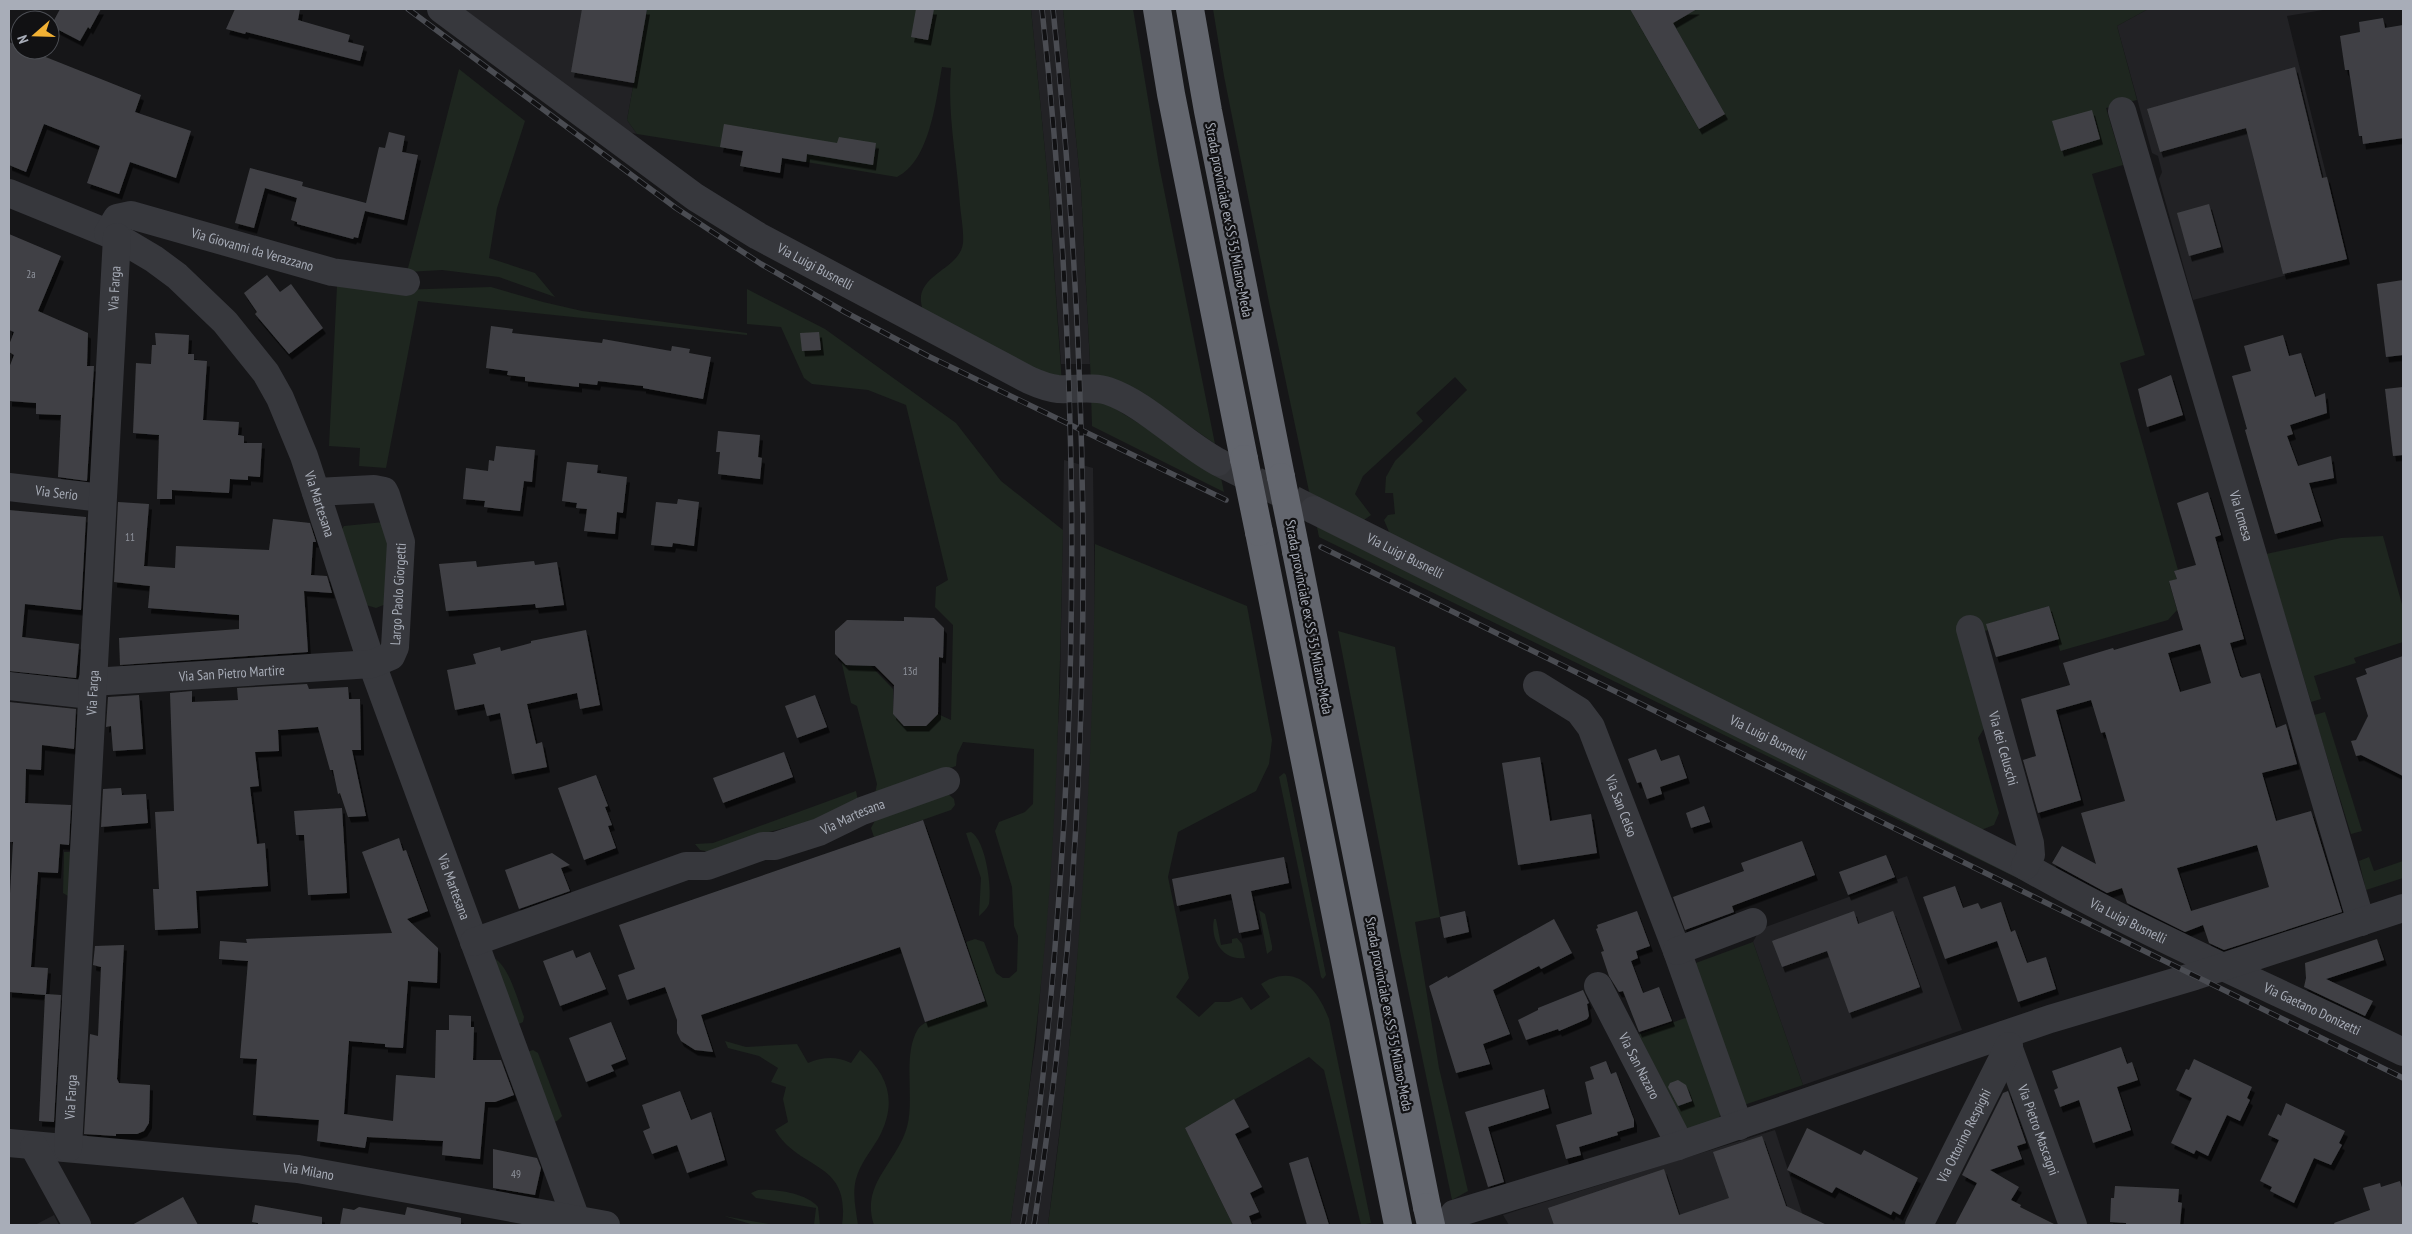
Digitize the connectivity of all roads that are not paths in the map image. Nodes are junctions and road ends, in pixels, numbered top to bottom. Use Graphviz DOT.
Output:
graph roads {
  1 [pos="441,9"];
  2 [pos="1157,9"];
  3 [pos="1190,9"];
  4 [pos="2122,111"];
  5 [pos="9,193"];
  6 [pos="113,235"];
  7 [pos="406,282"];
  8 [pos="1231,460"];
  9 [pos="9,487"];
  10 [pos="316,492"];
  11 [pos="102,498"];
  12 [pos="1314,510"];
  13 [pos="1970,630"];
  14 [pos="372,664"];
  15 [pos="1537,685"];
  16 [pos="9,686"];
  17 [pos="92,688"];
  18 [pos="946,781"];
  19 [pos="2025,866"];
  20 [pos="2403,908"];
  21 [pos="1754,922"];
  22 [pos="2361,922"];
  23 [pos="474,942"];
  24 [pos="1677,951"];
  25 [pos="2221,968"];
  26 [pos="1598,986"];
  27 [pos="2006,1040"];
  28 [pos="2403,1052"];
  29 [pos="1739,1126"];
  30 [pos="21,1145"];
  31 [pos="1678,1146"];
  32 [pos="68,1148"];
  33 [pos="1437,1215"];
  34 [pos="576,1219"];
  35 [pos="1397,1220"];
  36 [pos="77,1225"];
  37 [pos="606,1225"];
  38 [pos="1919,1225"];
  39 [pos="2073,1225"];
  1 -- 8 [label="street, Via Luigi Busnelli"];
  2 -- 8 [label="highway"];
  3 -- 33 [label="highway, Strada provinciale ex SS 35 Milano-Meda, bridge"];
  4 -- 22 [label="street, Via Icmesa"];
  5 -- 6 [label="street, Via Martesana"];
  6 -- 7 [label="street, Via Giovanni da Verazzano"];
  6 -- 10 [label="street, Via Martesana"];
  6 -- 11 [label="street, Via Farga"];
  8 -- 35 [label="highway, bridge"];
  9 -- 11 [label="street, Via Serio"];
  10 -- 14 [label="street, Via Martesana"];
  10 -- 14 [label="street, Largo Paolo Giorgetti"];
  11 -- 17 [label="street, Via Farga"];
  12 -- 19 [label="street, Via Luigi Busnelli"];
  13 -- 19 [label="street, Via dei Celuschi"];
  14 -- 17 [label="street, Via San Pietro Martire"];
  14 -- 23 [label="street, Via Martesana"];
  15 -- 24 [label="street, Via San Celso"];
  16 -- 17 [label="street, Via San Pietro Martire"];
  17 -- 32 [label="street, Via Farga"];
  18 -- 23 [label="street, Via Martesana"];
  19 -- 25 [label="street, Via Luigi Busnelli"];
  20 -- 22 [label="street"];
  21 -- 24 [label="street"];
  22 -- 25 [label="street"];
  23 -- 34 [label="street, Via Martesana"];
  24 -- 29 [label="street, Via San Celso"];
  25 -- 27 [label="street"];
  25 -- 28 [label="street, Via Gaetano Donizetti"];
  26 -- 31 [label="street, Via San Nazaro"];
  27 -- 29 [label="street"];
  27 -- 38 [label="street, Via Ottorino Respighi"];
  27 -- 39 [label="street, Via Pietro Mascagni"];
  29 -- 31 [label="street"];
  30 -- 32 [label="street, Via Milano"];
  30 -- 36 [label="street"];
  31 -- 33 [label="street"];
  32 -- 34 [label="street, Via Milano"];
  34 -- 37 [label="street, Via Milano"];
}
